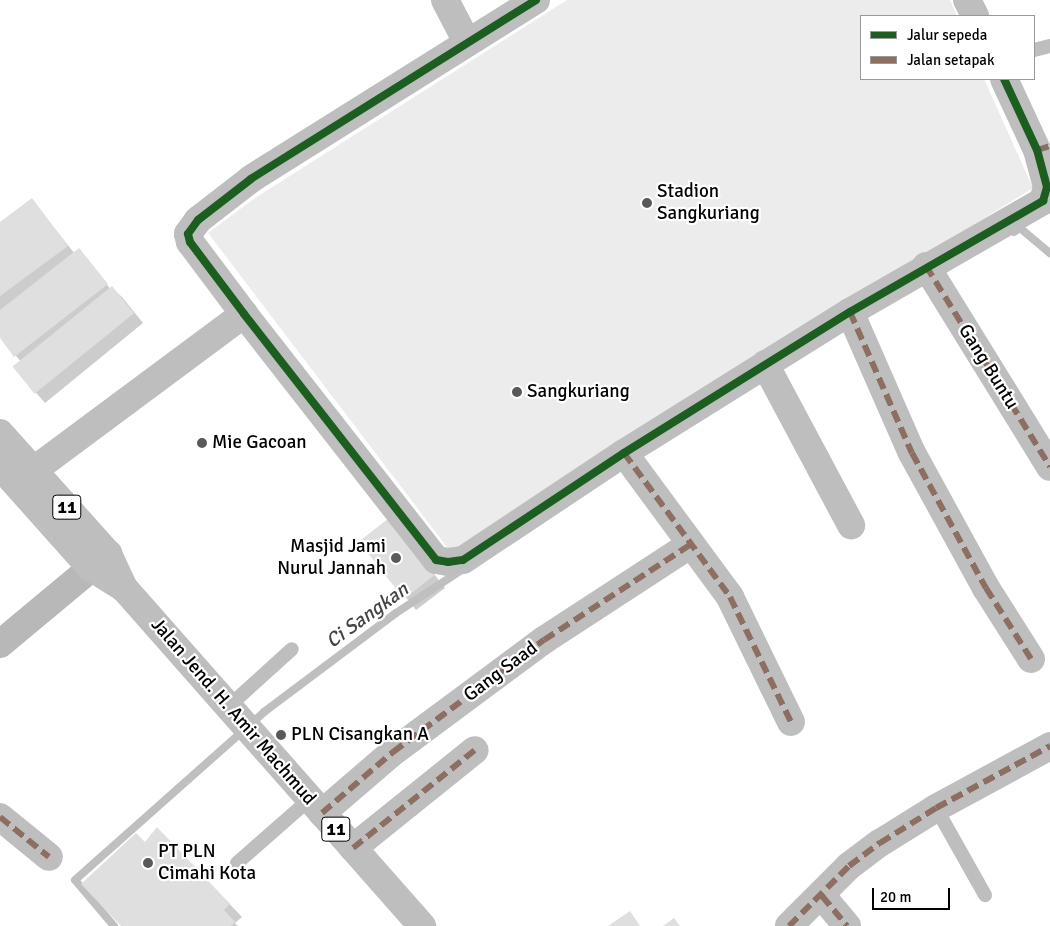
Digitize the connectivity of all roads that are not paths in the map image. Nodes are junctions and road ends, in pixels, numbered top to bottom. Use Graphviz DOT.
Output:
graph roads {
  1 [pos="445,0"];
  2 [pos="536,0"];
  3 [pos="967,0"];
  4 [pos="974,15"];
  5 [pos="467,42"];
  6 [pos="1050,46"];
  7 [pos="1035,50"];
  8 [pos="1005,80"];
  9 [pos="1044,148"];
  10 [pos="926,266"];
  11 [pos="850,312"];
  12 [pos="244,314"];
  13 [pos="764,364"];
  14 [pos="0,433"];
  15 [pos="628,458"];
  16 [pos="0,466"];
  17 [pos="1050,467"];
  18 [pos="34,470"];
  19 [pos="851,525"];
  20 [pos="690,545"];
  21 [pos="99,560"];
  22 [pos="0,644"];
  23 [pos="292,649"];
  24 [pos="1031,659"];
  25 [pos="240,720"];
  26 [pos="791,722"];
  27 [pos="1050,746"];
  28 [pos="475,750"];
  29 [pos="316,806"];
  30 [pos="936,808"];
  31 [pos="0,817"];
  32 [pos="352,848"];
  33 [pos="49,857"];
  34 [pos="237,863"];
  35 [pos="985,895"];
  36 [pos="822,896"];
  37 [pos="422,926"];
  38 [pos="789,926"];
  39 [pos="847,926"];
  1 -- 5 [label="main road"];
  2 -- 5 [label="main road"];
  3 -- 4 [label="main road"];
  5 -- 12 [label="main road"];
  6 -- 7 [label="lane"];
  8 -- 9 [label="main road"];
  9 -- 10 [label="main road"];
  10 -- 11 [label="main road"];
  10 -- 17 [label="main road, Gang Buntu"];
  11 -- 13 [label="main road"];
  11 -- 24 [label="main road"];
  12 -- 15 [label="main road"];
  12 -- 18 [label="main road"];
  13 -- 15 [label="main road"];
  13 -- 19 [label="main road"];
  14 -- 18 [label="main road, Jalan Jend. H. Amir Machmud / 11"];
  15 -- 20 [label="main road"];
  16 -- 21 [label="main road, Jalan Jend. H. Amir Machmud / 11"];
  18 -- 21 [label="main road, Jalan Jend. H. Amir Machmud / 11"];
  20 -- 26 [label="main road"];
  20 -- 29 [label="main road, Gang Saad"];
  21 -- 22 [label="main road"];
  21 -- 25 [label="main road, Jalan Jend. H. Amir Machmud / 11"];
  23 -- 25 [label="lane"];
  25 -- 29 [label="main road, Jalan Jend. H. Amir Machmud / 11"];
  27 -- 30 [label="main road"];
  28 -- 32 [label="main road"];
  29 -- 32 [label="main road, Jalan Jend. H. Amir Machmud / 11"];
  29 -- 34 [label="lane"];
  30 -- 35 [label="lane"];
  30 -- 36 [label="main road"];
  31 -- 33 [label="main road"];
  32 -- 37 [label="main road, Jalan Jend. H. Amir Machmud / 11"];
  36 -- 38 [label="main road"];
  36 -- 39 [label="main road"];
}
